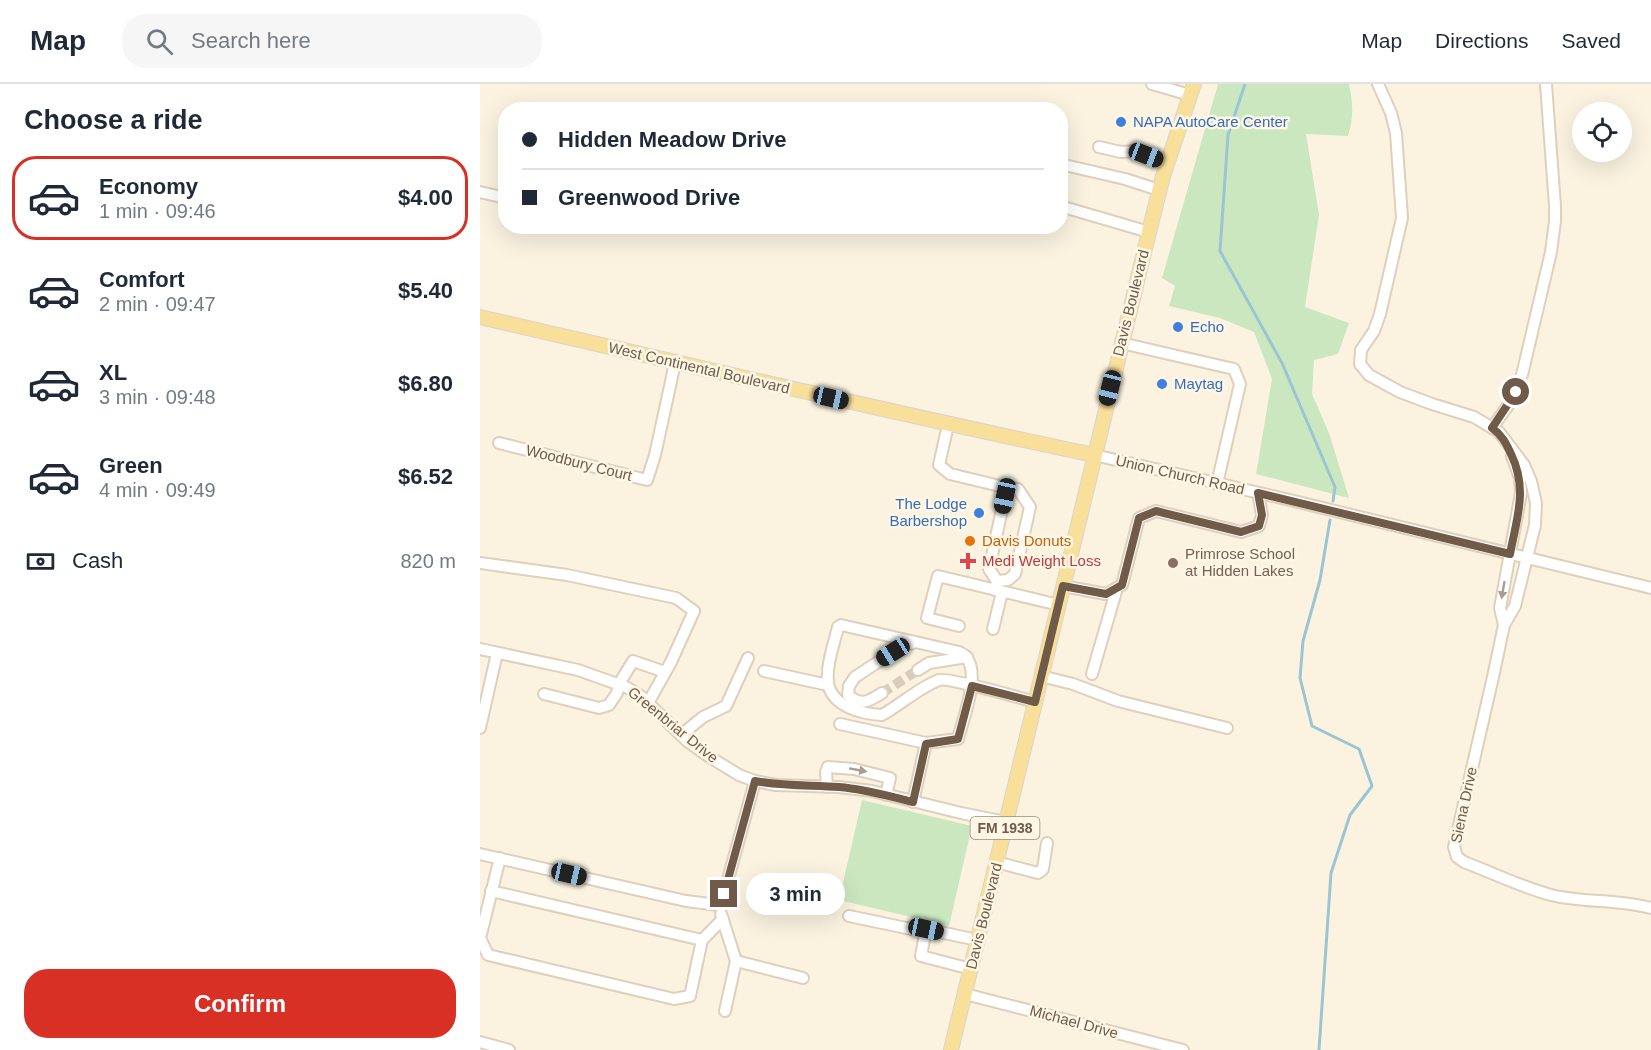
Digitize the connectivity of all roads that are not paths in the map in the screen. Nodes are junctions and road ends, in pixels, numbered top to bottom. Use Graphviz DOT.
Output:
graph roads {
  1 [pos="1152,84"];
  2 [pos="1378,84"];
  3 [pos="1546,84"];
  4 [pos="1192,89"];
  5 [pos="1099,147"];
  6 [pos="1167,163"];
  7 [pos="1068,166"];
  8 [pos="1159,190"];
  9 [pos="480,192"];
  10 [pos="498,196"];
  11 [pos="1068,208"];
  12 [pos="1149,232"];
  13 [pos="480,316"];
  14 [pos="1121,343"];
  15 [pos="675,363"];
  16 [pos="948,425"];
  17 [pos="1492,428"];
  18 [pos="1503,437"];
  19 [pos="500,443"];
  20 [pos="1094,455"];
  21 [pos="1217,484"];
  22 [pos="1004,487"];
  23 [pos="1258,493"];
  24 [pos="1510,554"];
  25 [pos="1527,558"];
  26 [pos="480,563"];
  27 [pos="1063,586"];
  28 [pos="998,588"];
  29 [pos="1118,588"];
  30 [pos="1651,588"];
  31 [pos="1059,605"];
  32 [pos="1504,625"];
  33 [pos="959,626"];
  34 [pos="993,629"];
  35 [pos="916,642"];
  36 [pos="480,649"];
  37 [pos="498,653"];
  38 [pos="967,657"];
  39 [pos="748,658"];
  40 [pos="918,670"];
  41 [pos="764,671"];
  42 [pos="665,672"];
  43 [pos="1092,674"];
  44 [pos="1041,676"];
  45 [pos="619,684"];
  46 [pos="828,685"];
  47 [pos="972,686"];
  48 [pos="882,693"];
  49 [pos="544,694"];
  50 [pos="1035,702"];
  51 [pos="648,703"];
  52 [pos="840,724"];
  53 [pos="480,728"];
  54 [pos="1227,728"];
  55 [pos="681,735"];
  56 [pos="926,744"];
  57 [pos="755,781"];
  58 [pos="826,787"];
  59 [pos="886,795"];
  60 [pos="913,802"];
  61 [pos="1006,822"];
  62 [pos="1047,843"];
  63 [pos="480,854"];
  64 [pos="500,858"];
  65 [pos="996,862"];
  66 [pos="492,891"];
  67 [pos="718,905"];
  68 [pos="1651,908"];
  69 [pos="849,916"];
  70 [pos="723,920"];
  71 [pos="926,929"];
  72 [pos="702,940"];
  73 [pos="977,940"];
  74 [pos="736,961"];
  75 [pos="971,969"];
  76 [pos="803,978"];
  77 [pos="965,994"];
  78 [pos="725,1011"];
  79 [pos="480,1042"];
  80 [pos="509,1050"];
  81 [pos="951,1050"];
  82 [pos="1183,1050"];
  1 -- 4 [label="street"];
  2 -- 17 [label="street"];
  3 -- 17 [label="street"];
  4 -- 6 [label="main road, Davis Boulevard / FM 1938"];
  5 -- 6 [label="street"];
  6 -- 8 [label="main road, Davis Boulevard / FM 1938"];
  7 -- 8 [label="street"];
  8 -- 12 [label="main road, Davis Boulevard / FM 1938"];
  9 -- 10 [label="street"];
  11 -- 12 [label="street"];
  12 -- 14 [label="main road, Davis Boulevard / FM 1938"];
  13 -- 15 [label="main road, West Continental Boulevard"];
  14 -- 20 [label="main road, Davis Boulevard / FM 1938"];
  14 -- 21 [label="street"];
  15 -- 16 [label="main road, West Continental Boulevard"];
  15 -- 19 [label="street, Woodbury Court"];
  16 -- 20 [label="main road, West Continental Boulevard"];
  16 -- 22 [label="street"];
  17 -- 18 [label="street"];
  18 -- 24 [label="street, Siena Drive"];
  18 -- 25 [label="street, Siena Drive"];
  20 -- 21 [label="street, Union Church Road"];
  20 -- 27 [label="main road, Davis Boulevard / FM 1938"];
  21 -- 23 [label="street, Union Church Road"];
  22 -- 28 [label="street"];
  22 -- 28 [label="street"];
  23 -- 24 [label="street, Union Church Road"];
  23 -- 29 [label="street"];
  24 -- 25 [label="street, Union Church Road"];
  24 -- 32 [label="street, Siena Drive, one-way"];
  25 -- 30 [label="street, Union Church Road"];
  25 -- 32 [label="street, Siena Drive"];
  26 -- 42 [label="street"];
  27 -- 29 [label="street"];
  27 -- 31 [label="main road, Davis Boulevard / FM 1938"];
  28 -- 31 [label="street"];
  28 -- 33 [label="street"];
  28 -- 34 [label="street"];
  29 -- 43 [label="street"];
  31 -- 44 [label="main road, Davis Boulevard / FM 1938"];
  32 -- 68 [label="street, Siena Drive"];
  35 -- 38 [label="street"];
  35 -- 46 [label="street"];
  35 -- 48 [label="street"];
  36 -- 37 [label="street, Greenbriar Drive"];
  37 -- 45 [label="street, Greenbriar Drive"];
  37 -- 53 [label="street"];
  38 -- 40 [label="street"];
  38 -- 47 [label="street"];
  39 -- 55 [label="street"];
  41 -- 46 [label="street"];
  42 -- 45 [label="street"];
  42 -- 51 [label="street"];
  44 -- 50 [label="main road, Davis Boulevard / FM 1938"];
  44 -- 54 [label="street"];
  45 -- 49 [label="street"];
  45 -- 51 [label="street, Greenbriar Drive"];
  46 -- 47 [label="street"];
  47 -- 50 [label="street"];
  47 -- 56 [label="street"];
  50 -- 61 [label="main road, Davis Boulevard / FM 1938"];
  51 -- 55 [label="street, Greenbriar Drive"];
  52 -- 56 [label="street"];
  55 -- 57 [label="street, Greenbriar Drive"];
  56 -- 60 [label="street"];
  57 -- 58 [label="street, Greenbriar Drive"];
  57 -- 67 [label="street"];
  58 -- 59 [label="street, Greenbriar Drive"];
  58 -- 59 [label="street, one-way"];
  59 -- 60 [label="street, Greenbriar Drive"];
  60 -- 61 [label="street, Greenbriar Drive"];
  61 -- 65 [label="main road, Davis Boulevard / FM 1938"];
  62 -- 65 [label="street"];
  63 -- 64 [label="street"];
  64 -- 66 [label="street"];
  64 -- 67 [label="street"];
  65 -- 73 [label="main road, Davis Boulevard / FM 1938"];
  66 -- 72 [label="street"];
  66 -- 72 [label="street"];
  67 -- 70 [label="street"];
  69 -- 71 [label="street"];
  70 -- 72 [label="street"];
  70 -- 74 [label="street"];
  71 -- 73 [label="street"];
  71 -- 75 [label="street"];
  73 -- 75 [label="main road, Davis Boulevard / FM 1938"];
  74 -- 76 [label="street"];
  74 -- 78 [label="street"];
  75 -- 77 [label="main road, Davis Boulevard / FM 1938"];
  77 -- 81 [label="main road, Davis Boulevard / FM 1938"];
  77 -- 82 [label="street, Michael Drive"];
  79 -- 80 [label="street"];
}
